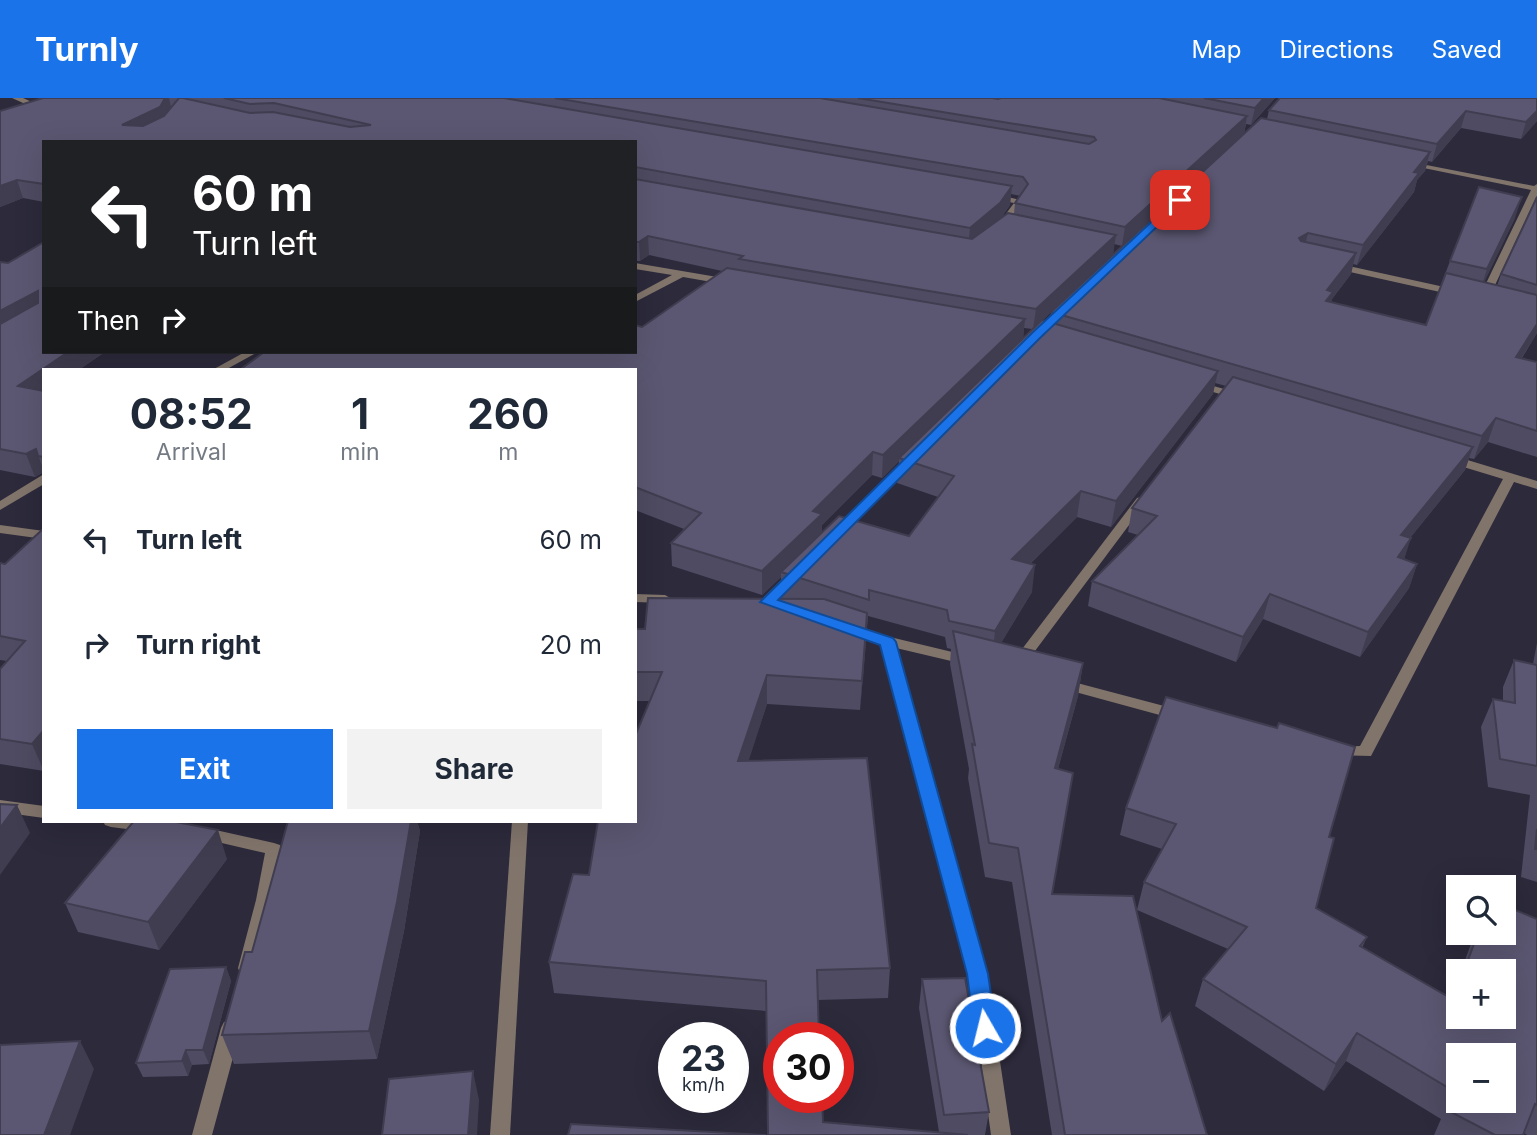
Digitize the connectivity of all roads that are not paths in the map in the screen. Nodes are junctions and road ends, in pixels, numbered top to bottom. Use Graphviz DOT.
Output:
graph roads {
  1 [pos="16,98"];
  2 [pos="58,107"];
  3 [pos="47,110"];
  4 [pos="35,113"];
  5 [pos="1402,161"];
  6 [pos="1537,188"];
  7 [pos="978,194"];
  8 [pos="1003,226"];
  9 [pos="1017,229"];
  10 [pos="992,235"];
  11 [pos="1328,265"];
  12 [pos="637,266"];
  13 [pos="681,274"];
  14 [pos="736,283"];
  15 [pos="637,298"];
  16 [pos="1484,298"];
  17 [pos="1497,302"];
  18 [pos="249,354"];
  19 [pos="221,368"];
  20 [pos="1186,381"];
  21 [pos="1250,400"];
  22 [pos="926,446"];
  23 [pos="1445,457"];
  24 [pos="1510,477"];
  25 [pos="42,479"];
  26 [pos="1537,485"];
  27 [pos="1148,492"];
  28 [pos="0,506"];
  29 [pos="0,529"];
  30 [pos="42,535"];
  31 [pos="827,543"];
  32 [pos="807,563"];
  33 [pos="637,598"];
  34 [pos="675,599"];
  35 [pos="791,610"];
  36 [pos="839,626"];
  37 [pos="887,642"];
  38 [pos="1052,681"];
  39 [pos="1196,720"];
  40 [pos="1325,751"];
  41 [pos="0,806"];
  42 [pos="42,812"];
  43 [pos="126,823"];
  44 [pos="520,823"];
  45 [pos="202,1135"];
  46 [pos="500,1135"];
  47 [pos="1001,1135"];
  1 -- 3 [label="street"];
  2 -- 3 [label="street"];
  3 -- 4 [label="street"];
  5 -- 6 [label="street"];
  6 -- 16 [label="street"];
  7 -- 8 [label="street"];
  8 -- 9 [label="street"];
  8 -- 10 [label="street"];
  11 -- 16 [label="street"];
  12 -- 13 [label="street"];
  13 -- 14 [label="street"];
  13 -- 15 [label="street"];
  16 -- 17 [label="street"];
  18 -- 19 [label="street"];
  20 -- 21 [label="street"];
  22 -- 31 [label="street"];
  23 -- 24 [label="street"];
  24 -- 26 [label="street"];
  24 -- 40 [label="street"];
  25 -- 28 [label="street"];
  27 -- 37 [label="street"];
  29 -- 30 [label="street"];
  32 -- 35 [label="street"];
  33 -- 34 [label="street"];
  36 -- 37 [label="street"];
  37 -- 47 [label="street"];
  38 -- 39 [label="street"];
  41 -- 42 [label="street"];
  43 -- 45 [label="street"];
  44 -- 46 [label="street"];
}
